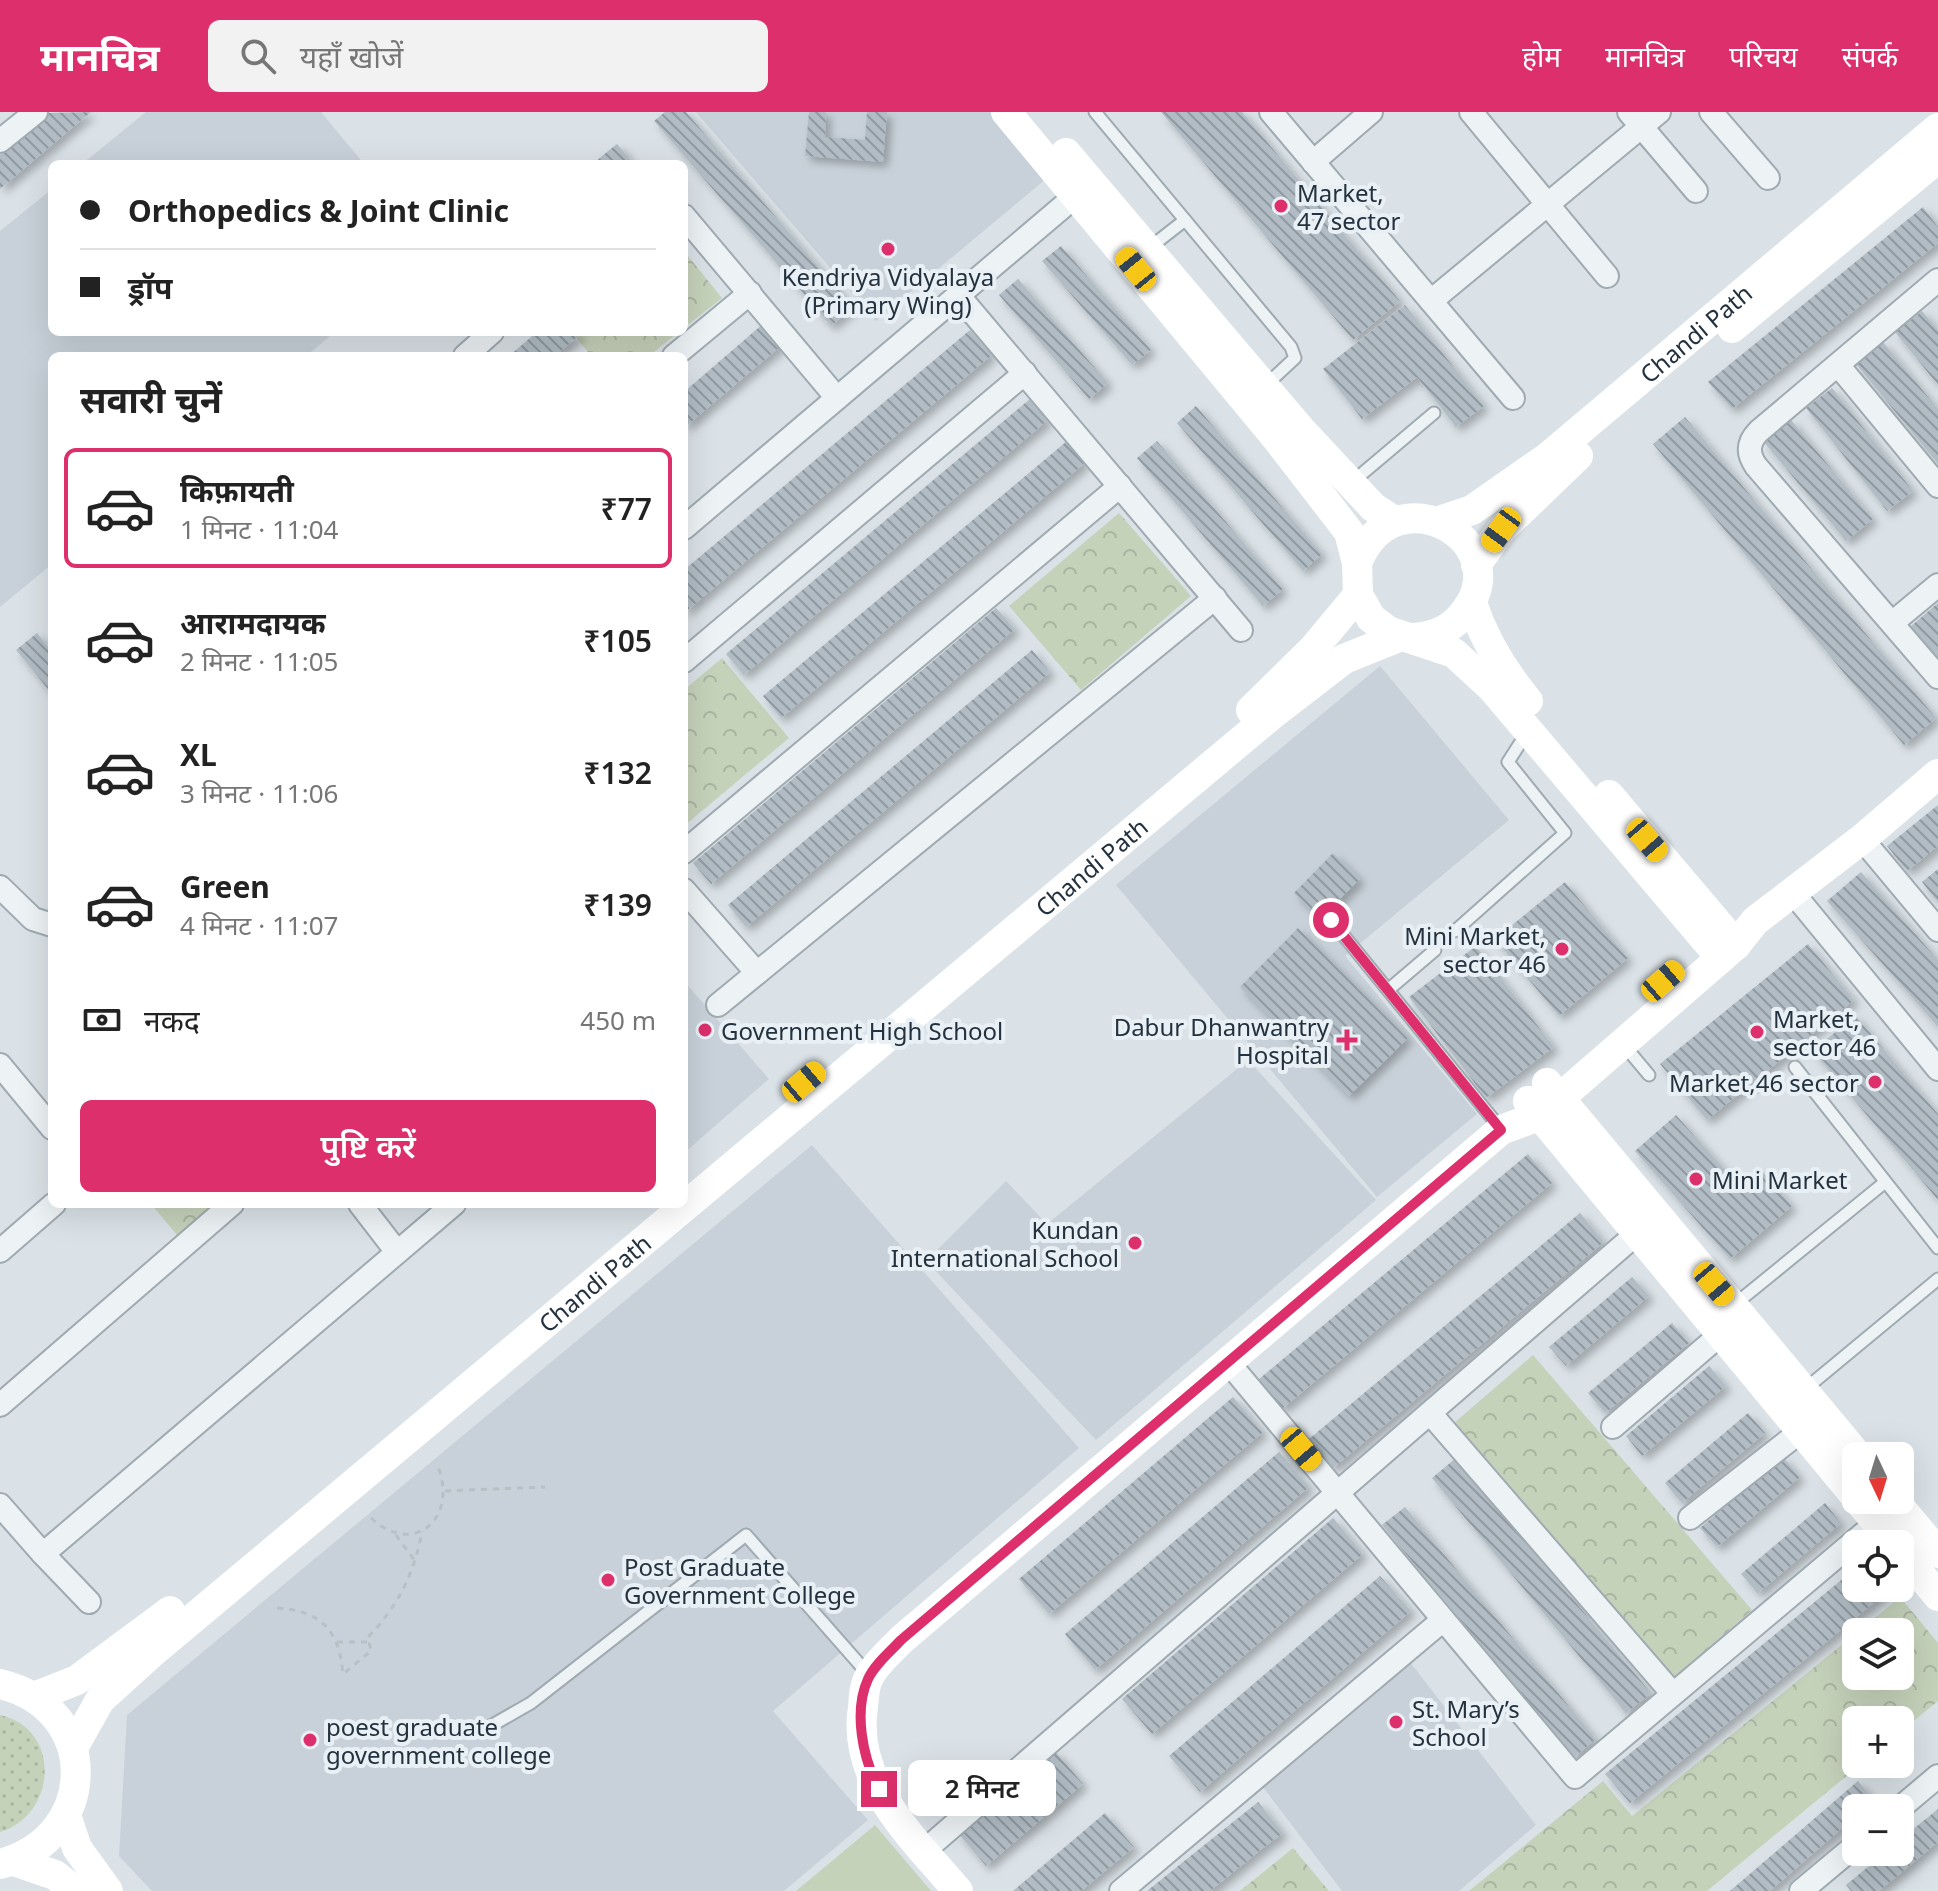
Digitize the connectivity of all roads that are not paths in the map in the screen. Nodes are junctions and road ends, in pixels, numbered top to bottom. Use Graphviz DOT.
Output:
graph roads {
  1 [pos="36,112"];
  2 [pos="1006,112"];
  3 [pos="1032,112"];
  4 [pos="1095,112"];
  5 [pos="1271,112"];
  6 [pos="1371,112"];
  7 [pos="1471,112"];
  8 [pos="1659,112"];
  9 [pos="1720,115"];
  10 [pos="1635,119"];
  11 [pos="1938,128"];
  12 [pos="0,141"];
  13 [pos="1938,158"];
  14 [pos="1313,162"];
  15 [pos="1768,178"];
  16 [pos="1083,189"];
  17 [pos="1696,191"];
  18 [pos="1548,204"];
  19 [pos="1185,220"];
  20 [pos="688,221"];
  21 [pos="1148,249"];
  22 [pos="1607,276"];
  23 [pos="750,293"];
  24 [pos="1934,293"];
  25 [pos="958,295"];
  26 [pos="1431,301"];
  27 [pos="488,336"];
  28 [pos="470,352"];
  29 [pos="679,352"];
  30 [pos="1838,365"];
  31 [pos="1025,373"];
  32 [pos="1264,386"];
  33 [pos="837,398"];
  34 [pos="1513,398"];
  35 [pos="1434,413"];
  36 [pos="1351,483"];
  37 [pos="1120,486"];
  38 [pos="1938,486"];
  39 [pos="1394,521"];
  40 [pos="1439,521"];
  41 [pos="688,525"];
  42 [pos="1357,563"];
  43 [pos="1476,565"];
  44 [pos="1938,585"];
  45 [pos="1358,595"];
  46 [pos="1215,598"];
  47 [pos="1472,603"];
  48 [pos="1892,623"];
  49 [pos="1241,630"];
  50 [pos="1408,637"];
  51 [pos="688,658"];
  52 [pos="1938,677"];
  53 [pos="1528,731"];
  54 [pos="1938,774"];
  55 [pos="1862,839"];
  56 [pos="688,849"];
  57 [pos="0,887"];
  58 [pos="1793,893"];
  59 [pos="688,895"];
  60 [pos="1331,920"];
  61 [pos="48,924"];
  62 [pos="1938,930"];
  63 [pos="1455,931"];
  64 [pos="1721,944"];
  65 [pos="1435,950"];
  66 [pos="757,973"];
  67 [pos="1388,990"];
  68 [pos="718,1005"];
  69 [pos="1623,1044"];
  70 [pos="0,1065"];
  71 [pos="1795,1067"];
  72 [pos="1938,1069"];
  73 [pos="1649,1075"];
  74 [pos="1531,1108"];
  75 [pos="48,1123"];
  76 [pos="688,1179"];
  77 [pos="1884,1183"];
  78 [pos="688,1203"];
  79 [pos="49,1208"];
  80 [pos="227,1208"];
  81 [pos="363,1208"];
  82 [pos="449,1208"];
  83 [pos="653,1208"];
  84 [pos="683,1208"];
  85 [pos="1647,1225"];
  86 [pos="1938,1248"];
  87 [pos="0,1251"];
  88 [pos="397,1252"];
  89 [pos="1938,1279"];
  90 [pos="1722,1321"];
  91 [pos="1228,1362"];
  92 [pos="0,1405"];
  93 [pos="1795,1410"];
  94 [pos="1430,1413"];
  95 [pos="1613,1427"];
  96 [pos="1842,1444"];
  97 [pos="1842,1466"];
  98 [pos="1337,1493"];
  99 [pos="0,1505"];
  100 [pos="1877,1514"];
  101 [pos="1884,1514"];
  102 [pos="1690,1518"];
  103 [pos="1938,1553"];
  104 [pos="43,1554"];
  105 [pos="1914,1567"];
  106 [pos="1938,1596"];
  107 [pos="89,1602"];
  108 [pos="1443,1620"];
  109 [pos="870,1675"];
  110 [pos="0,1684"];
  111 [pos="1673,1694"];
  112 [pos="34,1697"];
  113 [pos="489,1727"];
  114 [pos="73,1748"];
  115 [pos="1938,1776"];
  116 [pos="1914,1796"];
  117 [pos="66,1815"];
  118 [pos="924,1851"];
  119 [pos="7,1862"];
  120 [pos="1842,1862"];
  121 [pos="1825,1883"];
  122 [pos="75,1891"];
  123 [pos="108,1891"];
  124 [pos="958,1891"];
  125 [pos="1121,1891"];
  126 [pos="1801,1891"];
  1 -- 12 [label="street"];
  2 -- 16 [label="main road"];
  3 -- 16 [label="main road"];
  4 -- 19 [label="lane"];
  5 -- 14 [label="street"];
  6 -- 14 [label="street"];
  7 -- 18 [label="street"];
  8 -- 10 [label="street"];
  9 -- 15 [label="street"];
  10 -- 17 [label="street"];
  10 -- 18 [label="street"];
  11 -- 40 [label="main road, Chandi Path"];
  13 -- 43 [label="main road, Chandi Path"];
  14 -- 26 [label="street"];
  16 -- 21 [label="main road"];
  16 -- 25 [label="street"];
  16 -- 42 [label="main road"];
  18 -- 22 [label="street"];
  18 -- 26 [label="street"];
  19 -- 21 [label="lane"];
  19 -- 32 [label="lane"];
  20 -- 23 [label="street"];
  21 -- 32 [label="main road"];
  23 -- 29 [label="street"];
  23 -- 33 [label="street"];
  24 -- 30 [label="street"];
  25 -- 31 [label="street"];
  25 -- 33 [label="street"];
  26 -- 34 [label="street"];
  27 -- 28 [label="street"];
  30 -- 38 [label="street"];
  30 -- 48 [label="street"];
  31 -- 37 [label="street"];
  31 -- 51 [label="street"];
  32 -- 36 [label="main road"];
  33 -- 41 [label="street"];
  35 -- 36 [label="lane"];
  36 -- 39 [label="main road"];
  37 -- 46 [label="street"];
  37 -- 56 [label="street"];
  39 -- 40 [label="main road"];
  39 -- 42 [label="main road"];
  40 -- 43 [label="main road"];
  42 -- 45 [label="main road"];
  43 -- 47 [label="main road"];
  44 -- 48 [label="street"];
  45 -- 50 [label="main road"];
  45 -- 76 [label="main road, Chandi Path"];
  46 -- 49 [label="street"];
  46 -- 66 [label="street"];
  47 -- 50 [label="main road"];
  47 -- 64 [label="main road"];
  48 -- 52 [label="street"];
  50 -- 53 [label="main road"];
  50 -- 78 [label="main road, Chandi Path"];
  53 -- 63 [label="lane"];
  53 -- 64 [label="main road"];
  54 -- 55 [label="main road"];
  55 -- 58 [label="main road"];
  55 -- 62 [label="street"];
  57 -- 61 [label="street"];
  58 -- 64 [label="main road"];
  58 -- 72 [label="street"];
  59 -- 66 [label="street"];
  60 -- 67 [label="lane"];
  64 -- 69 [label="main road"];
  64 -- 74 [label="main road"];
  65 -- 67 [label="lane"];
  66 -- 68 [label="street"];
  67 -- 74 [label="lane"];
  69 -- 73 [label="lane"];
  69 -- 74 [label="main road"];
  70 -- 75 [label="street"];
  71 -- 77 [label="lane"];
  74 -- 85 [label="main road"];
  74 -- 91 [label="main road"];
  77 -- 86 [label="lane"];
  77 -- 90 [label="lane"];
  79 -- 87 [label="street"];
  80 -- 92 [label="street"];
  81 -- 88 [label="street"];
  82 -- 88 [label="street"];
  83 -- 112 [label="main road, Chandi Path"];
  84 -- 114 [label="main road, Chandi Path"];
  85 -- 90 [label="main road"];
  85 -- 94 [label="street"];
  88 -- 104 [label="street"];
  89 -- 93 [label="lane"];
  90 -- 93 [label="main road"];
  90 -- 95 [label="street"];
  91 -- 98 [label="street"];
  91 -- 109 [label="main road"];
  93 -- 96 [label="main road"];
  93 -- 97 [label="main road"];
  93 -- 102 [label="street"];
  94 -- 98 [label="street"];
  94 -- 111 [label="street"];
  98 -- 108 [label="street"];
  98 -- 118 [label="street"];
  99 -- 104 [label="street"];
  100 -- 111 [label="street"];
  101 -- 103 [label="main road"];
  104 -- 107 [label="street"];
  105 -- 106 [label="main road"];
  108 -- 111 [label="street"];
  108 -- 125 [label="street"];
  109 -- 113 [label="lane"];
  109 -- 118 [label="main road"];
  110 -- 112 [label="main road"];
  112 -- 114 [label="main road"];
  114 -- 117 [label="main road"];
  115 -- 116 [label="street"];
  117 -- 119 [label="main road"];
  117 -- 123 [label="main road"];
  118 -- 124 [label="main road"];
  119 -- 122 [label="main road"];
  120 -- 121 [label="street"];
  121 -- 126 [label="street"];
}
